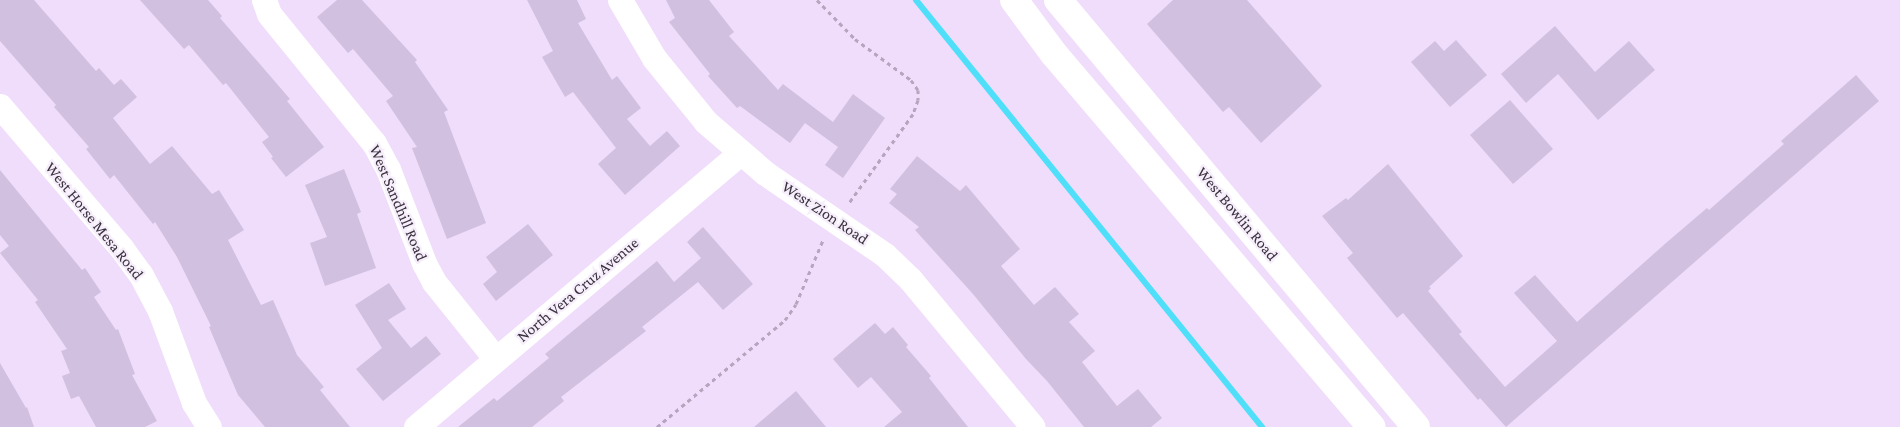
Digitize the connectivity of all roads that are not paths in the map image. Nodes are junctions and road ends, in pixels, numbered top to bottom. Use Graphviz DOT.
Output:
graph roads {
  1 [pos="264,0"];
  2 [pos="620,0"];
  3 [pos="1014,0"];
  4 [pos="1058,0"];
  5 [pos="0,106"];
  6 [pos="740,153"];
  7 [pos="495,358"];
  8 [pos="209,427"];
  9 [pos="416,427"];
  10 [pos="1033,427"];
  11 [pos="1372,427"];
  12 [pos="1416,427"];
  1 -- 7 [label="street, West Sandhill Road"];
  2 -- 6 [label="street, West Zion Road"];
  3 -- 11 [label="street"];
  4 -- 12 [label="street, West Bowlin Road"];
  5 -- 8 [label="street, West Horse Mesa Road"];
  6 -- 7 [label="street, North Vera Cruz Avenue"];
  6 -- 10 [label="street, West Zion Road"];
  7 -- 9 [label="street, North Vera Cruz Avenue"];
}
